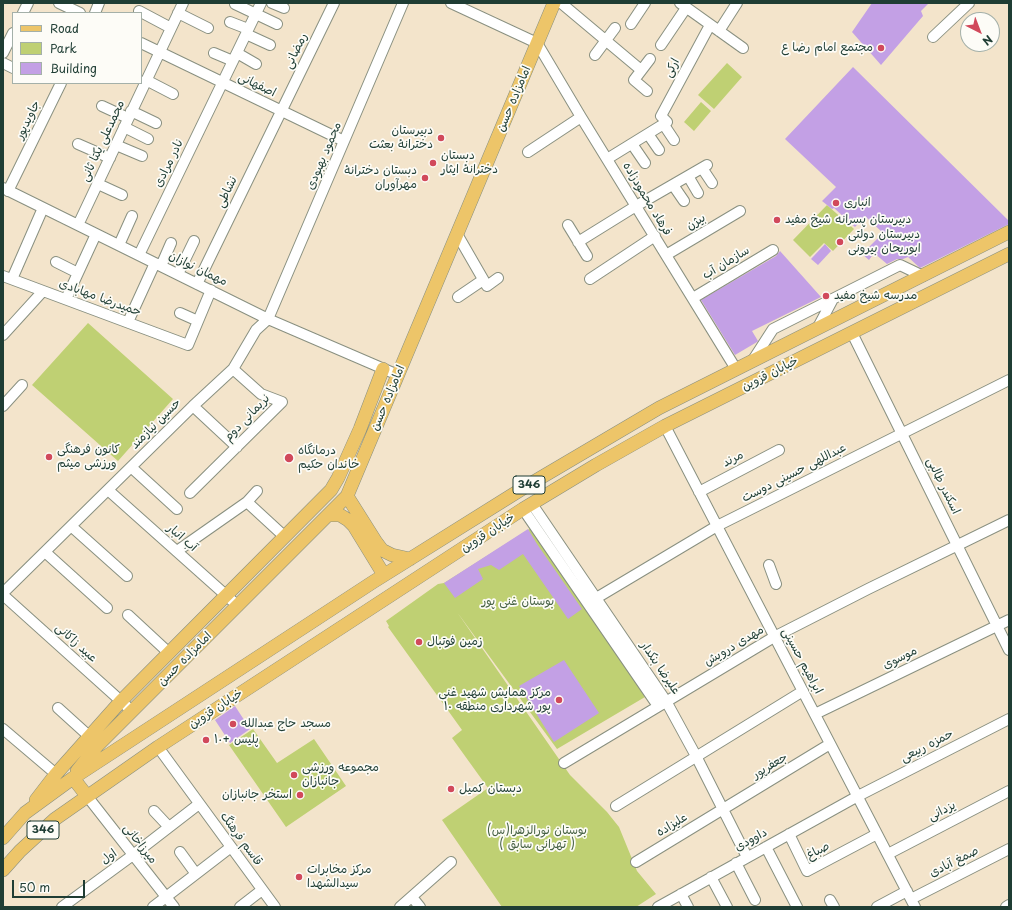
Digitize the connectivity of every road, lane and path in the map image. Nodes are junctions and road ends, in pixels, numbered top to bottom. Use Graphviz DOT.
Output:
graph roads {
  1 [pos="28,3"];
  2 [pos="59,3"];
  3 [pos="99,3"];
  4 [pos="261,3"];
  5 [pos="272,3"];
  6 [pos="334,3"];
  7 [pos="403,3"];
  8 [pos="452,3"];
  9 [pos="554,3"];
  10 [pos="561,3"];
  11 [pos="645,3"];
  12 [pos="737,3"];
  13 [pos="969,3"];
  14 [pos="235,4"];
  15 [pos="683,5"];
  16 [pos="180,6"];
  17 [pos="284,8"];
  18 [pos="24,12"];
  19 [pos="78,12"];
  20 [pos="94,12"];
  21 [pos="142,14"];
  22 [pos="255,15"];
  23 [pos="230,22"];
  24 [pos="277,24"];
  25 [pos="631,24"];
  26 [pos="170,28"];
  27 [pos="208,28"];
  28 [pos="615,28"];
  29 [pos="714,28"];
  30 [pos="247,32"];
  31 [pos="12,36"];
  32 [pos="933,38"];
  33 [pos="605,41"];
  34 [pos="538,43"];
  35 [pos="142,44"];
  36 [pos="661,44"];
  37 [pos="270,45"];
  38 [pos="8,48"];
  39 [pos="743,48"];
  40 [pos="159,52"];
  41 [pos="214,53"];
  42 [pos="594,55"];
  43 [pos="235,57"];
  44 [pos="650,59"];
  45 [pos="3,63"];
  46 [pos="256,64"];
  47 [pos="12,68"];
  48 [pos="641,70"];
  49 [pos="146,80"];
  50 [pos="223,82"];
  51 [pos="60,84"];
  52 [pos="647,91"];
  53 [pos="173,94"];
  54 [pos="102,106"];
  55 [pos="281,111"];
  56 [pos="581,117"];
  57 [pos="128,119"];
  58 [pos="156,123"];
  59 [pos="665,124"];
  60 [pos="648,134"];
  61 [pos="148,139"];
  62 [pos="674,140"];
  63 [pos="344,141"];
  64 [pos="78,144"];
  65 [pos="632,144"];
  66 [pos="116,145"];
  67 [pos="659,150"];
  68 [pos="528,152"];
  69 [pos="142,156"];
  70 [pos="110,158"];
  71 [pos="607,159"];
  72 [pos="644,163"];
  73 [pos="688,176"];
  74 [pos="712,183"];
  75 [pos="98,184"];
  76 [pos="674,185"];
  77 [pos="6,190"];
  78 [pos="698,193"];
  79 [pos="122,195"];
  80 [pos="684,201"];
  81 [pos="636,206"];
  82 [pos="43,208"];
  83 [pos="740,211"];
  84 [pos="132,216"];
  85 [pos="78,225"];
  86 [pos="568,225"];
  87 [pos="1009,232"];
  88 [pos="96,234"];
  89 [pos="457,234"];
  90 [pos="655,236"];
  91 [pos="194,241"];
  92 [pos="578,242"];
  93 [pos="171,243"];
  94 [pos="119,245"];
  95 [pos="773,250"];
  96 [pos="1009,254"];
  97 [pos="139,255"];
  98 [pos="666,255"];
  99 [pos="587,256"];
  100 [pos="56,262"];
  101 [pos="158,264"];
  102 [pos="78,272"];
  103 [pos="178,274"];
  104 [pos="923,276"];
  105 [pos="7,277"];
  106 [pos="498,278"];
  107 [pos="590,279"];
  108 [pos="483,280"];
  109 [pos="197,284"];
  110 [pos="211,290"];
  111 [pos="43,291"];
  112 [pos="458,297"];
  113 [pos="693,298"];
  114 [pos="66,299"];
  115 [pos="833,299"];
  116 [pos="180,313"];
  117 [pos="268,319"];
  118 [pos="198,321"];
  119 [pos="128,322"];
  120 [pos="817,329"];
  121 [pos="852,333"];
  122 [pos="3,335"];
  123 [pos="753,360"];
  124 [pos="233,369"];
  125 [pos="383,369"];
  126 [pos="736,369"];
  127 [pos="398,375"];
  128 [pos="1009,380"];
  129 [pos="22,386"];
  130 [pos="3,406"];
  131 [pos="193,406"];
  132 [pos="665,426"];
  133 [pos="902,433"];
  134 [pos="237,447"];
  135 [pos="778,450"];
  136 [pos="131,467"];
  137 [pos="108,490"];
  138 [pos="257,491"];
  139 [pos="699,492"];
  140 [pos="190,493"];
  141 [pos="347,496"];
  142 [pos="247,502"];
  143 [pos="527,507"];
  144 [pos="177,509"];
  145 [pos="328,515"];
  146 [pos="1009,520"];
  147 [pos="72,526"];
  148 [pos="717,526"];
  149 [pos="285,537"];
  150 [pos="958,546"];
  151 [pos="177,551"];
  152 [pos="45,552"];
  153 [pos="410,559"];
  154 [pos="769,565"];
  155 [pos="384,575"];
  156 [pos="127,576"];
  157 [pos="776,584"];
  158 [pos="3,594"];
  159 [pos="226,595"];
  160 [pos="592,600"];
  161 [pos="238,606"];
  162 [pos="107,608"];
  163 [pos="128,615"];
  164 [pos="1009,620"];
  165 [pos="997,626"];
  166 [pos="774,637"];
  167 [pos="1009,650"];
  168 [pos="169,654"];
  169 [pos="803,691"];
  170 [pos="121,701"];
  171 [pos="662,703"];
  172 [pos="58,708"];
  173 [pos="132,711"];
  174 [pos="815,714"];
  175 [pos="1009,719"];
  176 [pos="3,729"];
  177 [pos="90,737"];
  178 [pos="830,744"];
  179 [pos="158,747"];
  180 [pos="696,756"];
  181 [pos="564,763"];
  182 [pos="56,774"];
  183 [pos="73,778"];
  184 [pos="1009,791"];
  185 [pos="87,796"];
  186 [pos="858,796"];
  187 [pos="199,804"];
  188 [pos="616,806"];
  189 [pos="723,809"];
  190 [pos="154,811"];
  191 [pos="26,813"];
  192 [pos="169,828"];
  193 [pos="789,834"];
  194 [pos="877,834"];
  195 [pos="3,838"];
  196 [pos="231,847"];
  197 [pos="766,847"];
  198 [pos="1009,849"];
  199 [pos="180,852"];
  200 [pos="888,854"];
  201 [pos="133,856"];
  202 [pos="747,857"];
  203 [pos="451,862"];
  204 [pos="636,862"];
  205 [pos="736,864"];
  206 [pos="3,870"];
  207 [pos="196,874"];
  208 [pos="711,877"];
  209 [pos="262,890"];
  210 [pos="681,894"];
  211 [pos="166,897"];
  212 [pos="412,897"];
  213 [pos="911,899"];
  214 [pos="754,900"];
  215 [pos="1009,905"];
  216 [pos="62,907"];
  217 [pos="153,907"];
  218 [pos="174,907"];
  219 [pos="240,907"];
  220 [pos="275,907"];
  221 [pos="400,907"];
  222 [pos="420,907"];
  223 [pos="658,907"];
  224 [pos="688,907"];
  225 [pos="726,907"];
  226 [pos="797,907"];
  227 [pos="877,907"];
  228 [pos="1006,907"];
  1 -- 18 [label="street"];
  2 -- 19 [label="street"];
  3 -- 20 [label="street"];
  4 -- 22 [label="street, نادر مرادی"];
  5 -- 17 [label="street"];
  6 -- 55 [label="street, رمضانی"];
  7 -- 63 [label="street, محمود بهبودی"];
  8 -- 34 [label="street"];
  9 -- 34 [label="main road, امامزاده حسن"];
  10 -- 33 [label="street"];
  11 -- 25 [label="street"];
  12 -- 29 [label="street"];
  13 -- 32 [label="street"];
  14 -- 22 [label="street"];
  15 -- 29 [label="street"];
  15 -- 36 [label="street"];
  16 -- 26 [label="street, محمدعلی یکتا ثانی"];
  16 -- 27 [label="street"];
  21 -- 26 [label="street"];
  22 -- 24 [label="street"];
  22 -- 30 [label="street, نادر مرادی"];
  23 -- 30 [label="street"];
  26 -- 40 [label="street, محمدعلی یکتا ثانی"];
  28 -- 33 [label="street"];
  29 -- 39 [label="street"];
  29 -- 59 [label="street, ارکی"];
  30 -- 37 [label="street"];
  30 -- 43 [label="street, نادر مرادی"];
  31 -- 38 [label="street"];
  33 -- 42 [label="street"];
  33 -- 48 [label="street"];
  34 -- 56 [label="street, فرهاد محمودزاده"];
  34 -- 89 [label="main road, امامزاده حسن"];
  35 -- 40 [label="street, اصفهانی"];
  40 -- 49 [label="street, محمدعلی یکتا ثانی"];
  40 -- 50 [label="street, اصفهانی"];
  41 -- 43 [label="street"];
  43 -- 46 [label="street"];
  43 -- 50 [label="street, نادر مرادی"];
  44 -- 48 [label="street"];
  45 -- 47 [label="street"];
  48 -- 52 [label="street"];
  49 -- 53 [label="street"];
  49 -- 57 [label="street, محمدعلی یکتا ثانی"];
  50 -- 55 [label="street, اصفهانی"];
  50 -- 97 [label="street, نادر مرادی"];
  51 -- 77 [label="street, جاویدپور"];
  54 -- 57 [label="street"];
  55 -- 63 [label="street, اصفهانی"];
  55 -- 109 [label="street, نشاطی"];
  56 -- 68 [label="street"];
  56 -- 71 [label="street, فرهاد محمودزاده"];
  57 -- 58 [label="street"];
  57 -- 61 [label="street"];
  57 -- 66 [label="street, محمدعلی یکتا ثانی"];
  59 -- 60 [label="street"];
  59 -- 62 [label="street"];
  60 -- 65 [label="street"];
  60 -- 67 [label="street"];
  63 -- 117 [label="street, محمود بهبودی"];
  64 -- 70 [label="street"];
  65 -- 71 [label="street"];
  65 -- 72 [label="street"];
  66 -- 69 [label="street"];
  66 -- 70 [label="street, محمدعلی یکتا ثانی"];
  70 -- 75 [label="street, محمدعلی یکتا ثانی"];
  71 -- 81 [label="street, فرهاد محمودزاده"];
  73 -- 74 [label="street"];
  73 -- 76 [label="street"];
  73 -- 78 [label="street"];
  75 -- 79 [label="street"];
  75 -- 85 [label="street, محمدعلی یکتا ثانی"];
  76 -- 80 [label="street"];
  76 -- 81 [label="street"];
  77 -- 82 [label="street, مهمان نوازان"];
  81 -- 90 [label="street, فرهاد محمودزاده"];
  81 -- 92 [label="street"];
  82 -- 85 [label="street, مهمان نوازان"];
  82 -- 105 [label="street"];
  83 -- 98 [label="street, بیژن"];
  84 -- 94 [label="street"];
  85 -- 88 [label="street, مهمان نوازان"];
  86 -- 92 [label="street"];
  87 -- 104 [label="main road, خیابان قزوین / 346"];
  88 -- 94 [label="street, مهمان نوازان"];
  88 -- 102 [label="street"];
  89 -- 108 [label="street"];
  89 -- 127 [label="main road, امامزاده حسن"];
  90 -- 98 [label="street, فرهاد محمودزاده"];
  90 -- 107 [label="street"];
  91 -- 103 [label="street"];
  92 -- 99 [label="street"];
  93 -- 101 [label="street"];
  94 -- 97 [label="street, مهمان نوازان"];
  95 -- 113 [label="street, سازمان آب"];
  96 -- 121 [label="main road, خیابان قزوین / 346"];
  97 -- 101 [label="street, مهمان نوازان"];
  98 -- 113 [label="street, فرهاد محمودزاده"];
  100 -- 102 [label="street"];
  101 -- 103 [label="street, مهمان نوازان"];
  101 -- 119 [label="street"];
  102 -- 114 [label="street"];
  103 -- 109 [label="street, مهمان نوازان"];
  104 -- 115 [label="street"];
  104 -- 120 [label="main road, خیابان قزوین / 346"];
  105 -- 111 [label="street, حمیدرضا مهابادی"];
  106 -- 108 [label="street"];
  108 -- 112 [label="street"];
  109 -- 110 [label="street, مهمان نوازان"];
  110 -- 117 [label="street, مهمان نوازان"];
  110 -- 118 [label="street"];
  111 -- 114 [label="street, حمیدرضا مهابادی"];
  111 -- 122 [label="street"];
  113 -- 126 [label="street, فرهاد محمودزاده"];
  114 -- 119 [label="street, حمیدرضا مهابادی"];
  115 -- 120 [label="street"];
  115 -- 123 [label="street"];
  116 -- 118 [label="street"];
  117 -- 124 [label="street, حسین نیازمند"];
  117 -- 125 [label="street, مهمان نوازان"];
  118 -- 119 [label="street, حمیدرضا مهابادی"];
  120 -- 123 [label="main road, خیابان قزوین / 346"];
  121 -- 132 [label="main road, خیابان قزوین / 346"];
  121 -- 133 [label="street, اسکندر طالبی"];
  123 -- 126 [label="main road, خیابان قزوین / 346"];
  124 -- 131 [label="street, حسین نیازمند"];
  124 -- 134 [label="street, نریمانی دوم"];
  125 -- 127 [label="street, مهمان نوازان"];
  125 -- 149 [label="main road, امامزاده حسن"];
  126 -- 153 [label="main road, خیابان قزوین / 346"];
  127 -- 141 [label="main road, امامزاده حسن"];
  128 -- 133 [label="street, عبداللهی حسینی دوست"];
  129 -- 130 [label="street"];
  131 -- 134 [label="street"];
  131 -- 136 [label="street, حسین نیازمند"];
  132 -- 139 [label="street, ابراهیم حسینی"];
  132 -- 143 [label="main road, خیابان قزوین / 346"];
  133 -- 148 [label="street, عبداللهی حسینی دوست"];
  133 -- 150 [label="street, اسکندر طالبی"];
  134 -- 140 [label="street, نریمانی دوم"];
  135 -- 139 [label="street, مرند"];
  136 -- 137 [label="street, حسین نیازمند"];
  136 -- 144 [label="street"];
  137 -- 147 [label="street, حسین نیازمند"];
  137 -- 151 [label="street, آب انبار"];
  138 -- 142 [label="street"];
  139 -- 148 [label="street, ابراهیم حسینی"];
  141 -- 145 [label="main road, امامزاده حسن"];
  141 -- 153 [label="main road"];
  142 -- 149 [label="street"];
  142 -- 151 [label="street"];
  143 -- 160 [label="street, علیرضا بنکدار"];
  143 -- 179 [label="main road, خیابان قزوین / 346"];
  145 -- 155 [label="main road"];
  145 -- 161 [label="main road, امامزاده حسن"];
  146 -- 150 [label="street, مهدی درویش"];
  147 -- 152 [label="street, حسین نیازمند"];
  147 -- 156 [label="street"];
  148 -- 160 [label="street, عبداللهی حسینی دوست"];
  148 -- 166 [label="street, ابراهیم حسینی"];
  149 -- 159 [label="main road, امامزاده حسن"];
  150 -- 165 [label="street, اسکندر طالبی"];
  150 -- 166 [label="street, مهدی درویش"];
  151 -- 159 [label="street, آب انبار"];
  152 -- 158 [label="street, حسین نیازمند"];
  152 -- 162 [label="street"];
  153 -- 155 [label="main road, خیابان قزوین / 346"];
  154 -- 157 [label="street"];
  155 -- 183 [label="main road, خیابان قزوین / 346"];
  158 -- 170 [label="street, عبید زاکانی"];
  159 -- 161 [label="street, آب انبار"];
  159 -- 168 [label="main road, امامزاده حسن"];
  160 -- 171 [label="street, علیرضا بنکدار"];
  161 -- 173 [label="main road, امامزاده حسن"];
  163 -- 168 [label="street"];
  164 -- 165 [label="street, موسوی"];
  165 -- 167 [label="street, اسکندر طالبی"];
  165 -- 174 [label="street, موسوی"];
  166 -- 169 [label="street, ابراهیم حسینی"];
  166 -- 171 [label="street, مهدی درویش"];
  168 -- 170 [label="main road, امامزاده حسن"];
  169 -- 174 [label="street, ابراهیم حسینی"];
  169 -- 180 [label="street"];
  170 -- 173 [label="street, عبید زاکانی"];
  170 -- 177 [label="main road, امامزاده حسن"];
  171 -- 180 [label="street, علیرضا بنکدار"];
  171 -- 181 [label="street, مهدی درویش"];
  172 -- 177 [label="street"];
  173 -- 183 [label="main road, امامزاده حسن"];
  174 -- 178 [label="street, ابراهیم حسینی"];
  175 -- 186 [label="street, حمزه ربیعی"];
  176 -- 182 [label="street"];
  177 -- 182 [label="main road, امامزاده حسن"];
  178 -- 186 [label="street, ابراهیم حسینی"];
  178 -- 189 [label="street, جعفرپور"];
  179 -- 185 [label="main road, خیابان قزوین / 346"];
  179 -- 187 [label="street, قاسم فرهنگ"];
  180 -- 188 [label="street"];
  180 -- 189 [label="street, علیرضا بنکدار"];
  182 -- 191 [label="main road, امامزاده حسن"];
  183 -- 185 [label="main road"];
  183 -- 191 [label="main road, خیابان قزوین / 346"];
  184 -- 200 [label="street, یزدانی"];
  185 -- 201 [label="street, میرزاخانی"];
  185 -- 206 [label="main road, خیابان قزوین / 346"];
  186 -- 193 [label="street, داوودی"];
  186 -- 194 [label="street, ابراهیم حسینی"];
  187 -- 192 [label="street, اول"];
  187 -- 196 [label="street, قاسم فرهنگ"];
  189 -- 202 [label="street, علیرضا بنکدار"];
  189 -- 204 [label="street, علیزاده"];
  190 -- 192 [label="street"];
  191 -- 195 [label="main road, خیابان قزوین / 346"];
  192 -- 201 [label="street, اول"];
  193 -- 194 [label="street, صباغ"];
  193 -- 197 [label="street, داوودی"];
  194 -- 200 [label="street, ابراهیم حسینی"];
  196 -- 207 [label="street"];
  196 -- 209 [label="street, قاسم فرهنگ"];
  197 -- 202 [label="street, داوودی"];
  197 -- 226 [label="street"];
  198 -- 213 [label="street, صمغ آبادی"];
  199 -- 207 [label="street"];
  200 -- 213 [label="street, ابراهیم حسینی"];
  201 -- 211 [label="street, میرزاخانی"];
  201 -- 216 [label="street, اول"];
  202 -- 205 [label="street, داوودی"];
  203 -- 212 [label="street"];
  205 -- 208 [label="street, داوودی"];
  205 -- 214 [label="street"];
  207 -- 211 [label="street"];
  208 -- 210 [label="street, داوودی"];
  208 -- 225 [label="street"];
  209 -- 219 [label="street"];
  209 -- 220 [label="street, قاسم فرهنگ"];
  210 -- 223 [label="street, داوودی"];
  210 -- 224 [label="street"];
  211 -- 217 [label="street"];
  211 -- 218 [label="street, میرزاخانی"];
  212 -- 221 [label="street"];
  212 -- 222 [label="street"];
  213 -- 227 [label="street, صمغ آبادی"];
  215 -- 228 [label="street"];
}
